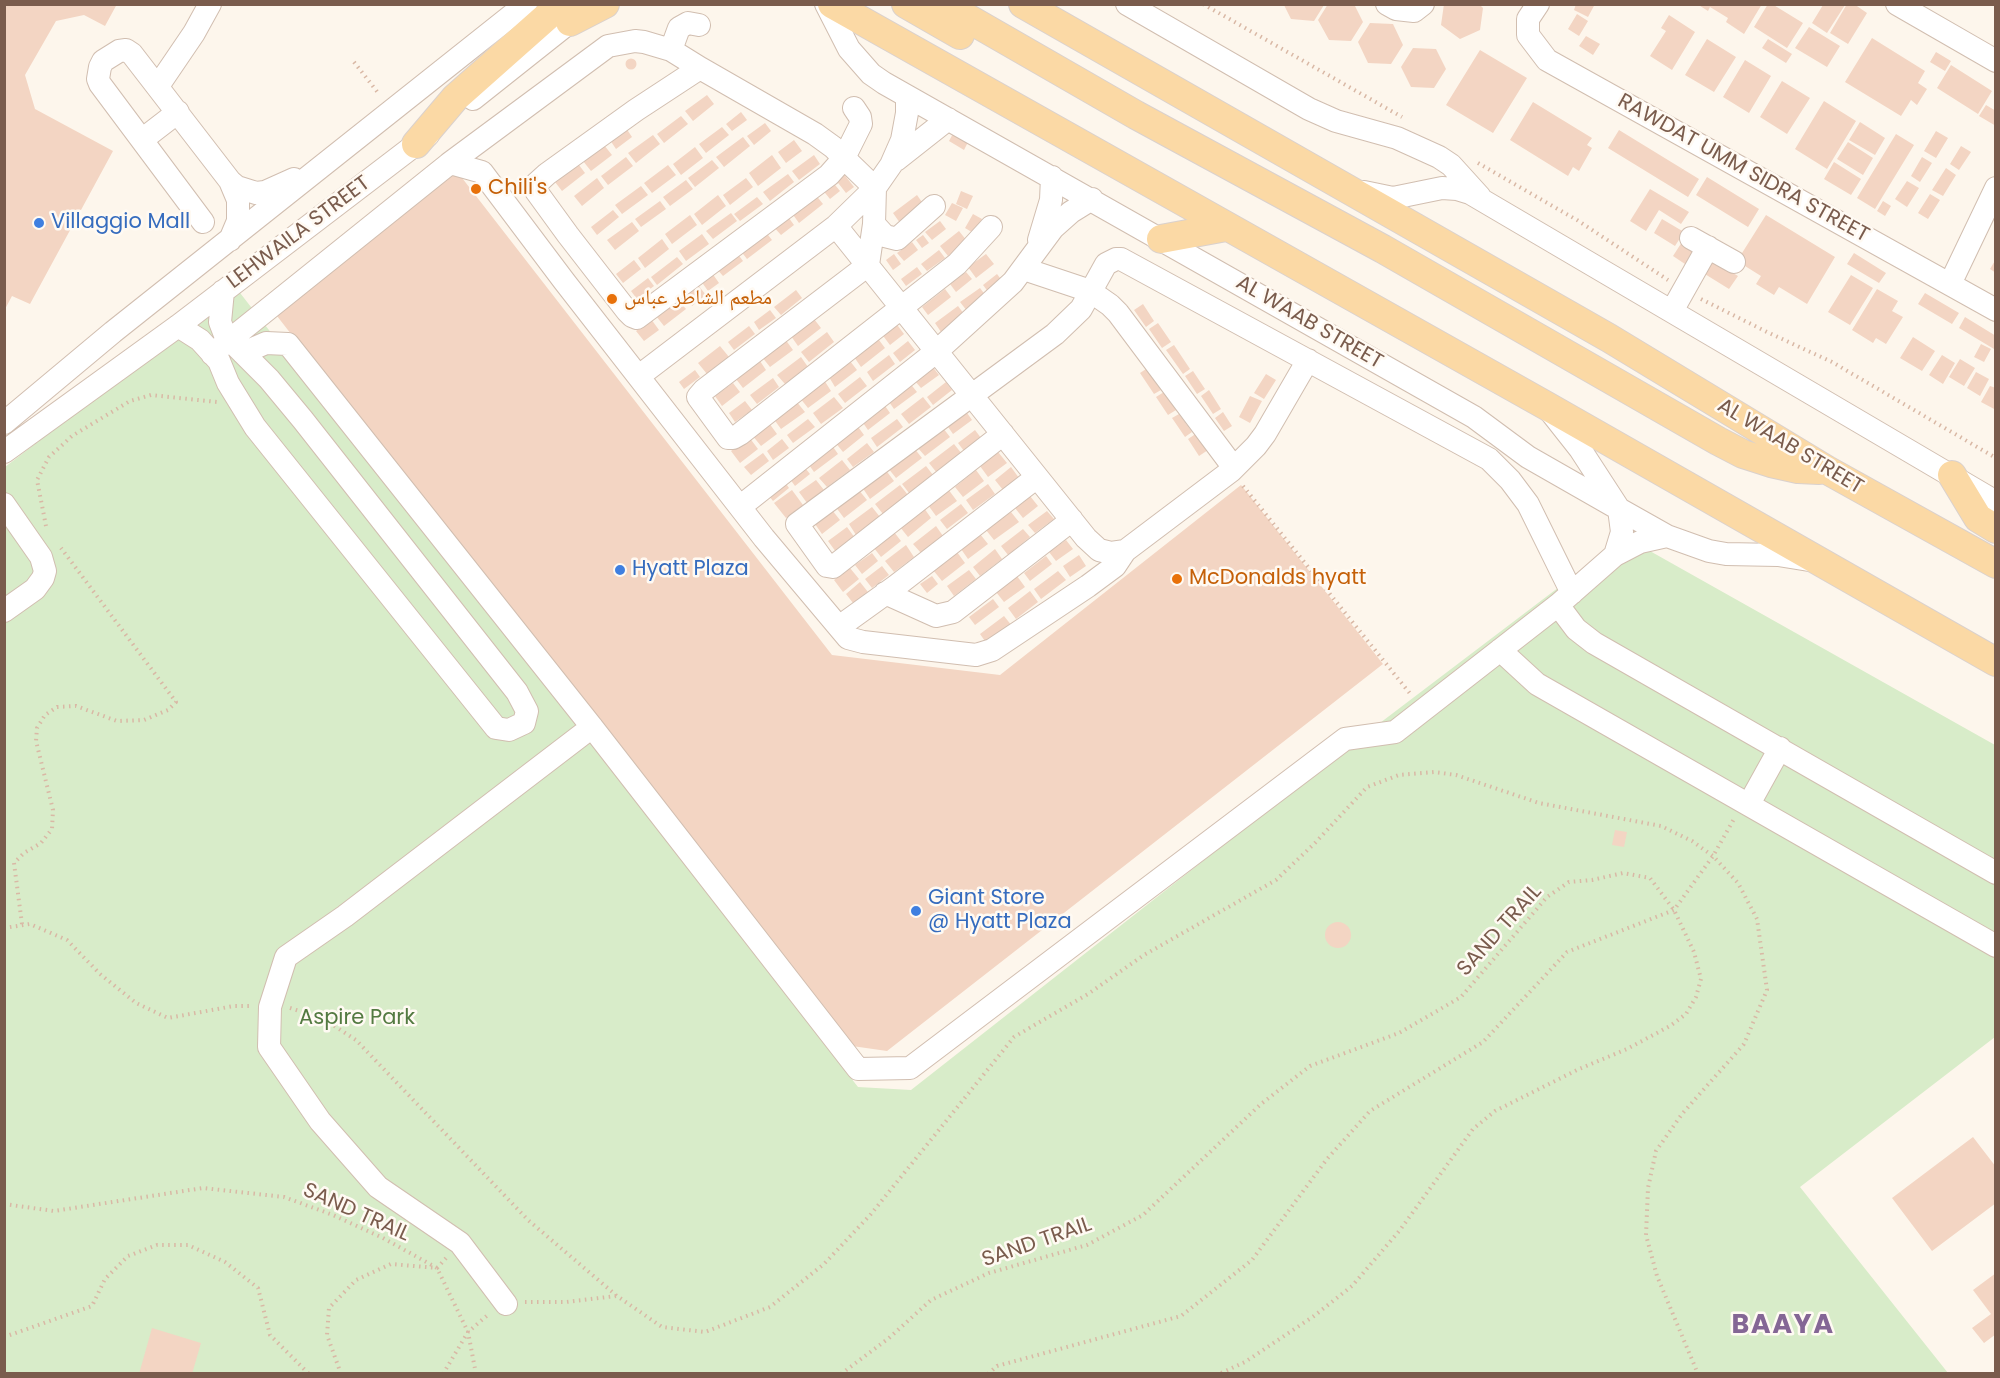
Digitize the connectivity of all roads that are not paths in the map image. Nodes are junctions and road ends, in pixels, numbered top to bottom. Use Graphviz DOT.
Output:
graph roads {
  1 [pos="210,4"];
  2 [pos="526,4"];
  3 [pos="605,4"];
  4 [pos="826,4"];
  5 [pos="832,4"];
  6 [pos="906,4"];
  7 [pos="943,4"];
  8 [pos="1023,4"];
  9 [pos="1127,4"];
  10 [pos="1387,4"];
  11 [pos="1423,4"];
  12 [pos="1538,4"];
  13 [pos="1896,4"];
  14 [pos="573,10"];
  15 [pos="699,25"];
  16 [pos="671,50"];
  17 [pos="1995,61"];
  18 [pos="700,68"];
  19 [pos="158,86"];
  20 [pos="907,97"];
  21 [pos="854,108"];
  22 [pos="177,111"];
  23 [pos="948,119"];
  24 [pos="489,136"];
  25 [pos="142,139"];
  26 [pos="416,144"];
  27 [pos="1412,144"];
  28 [pos="844,158"];
  29 [pos="450,163"];
  30 [pos="891,165"];
  31 [pos="482,172"];
  32 [pos="312,175"];
  33 [pos="1052,177"];
  34 [pos="230,181"];
  35 [pos="1342,186"];
  36 [pos="875,188"];
  37 [pos="1995,188"];
  38 [pos="1428,191"];
  39 [pos="1092,199"];
  40 [pos="1483,200"];
  41 [pos="934,206"];
  42 [pos="203,222"];
  43 [pos="873,224"];
  44 [pos="836,226"];
  45 [pos="991,227"];
  46 [pos="1226,227"];
  47 [pos="568,235"];
  48 [pos="1161,238"];
  49 [pos="230,240"];
  50 [pos="1383,249"];
  51 [pos="1036,250"];
  52 [pos="546,255"];
  53 [pos="1734,262"];
  54 [pos="868,265"];
  55 [pos="1024,269"];
  56 [pos="1950,284"];
  57 [pos="223,291"];
  58 [pos="1090,291"];
  59 [pos="902,307"];
  60 [pos="1995,310"];
  61 [pos="1672,311"];
  62 [pos="178,326"];
  63 [pos="112,332"];
  64 [pos="236,346"];
  65 [pos="937,351"];
  66 [pos="212,354"];
  67 [pos="133,359"];
  68 [pos="1308,360"];
  69 [pos="639,376"];
  70 [pos="972,394"];
  71 [pos="1545,405"];
  72 [pos="4,423"];
  73 [pos="1003,434"];
  74 [pos="4,452"];
  75 [pos="1233,470"];
  76 [pos="1827,470"];
  77 [pos="1952,475"];
  78 [pos="1037,477"];
  79 [pos="1995,501"];
  80 [pos="741,506"];
  81 [pos="1619,509"];
  82 [pos="8,518"];
  83 [pos="1072,520"];
  84 [pos="1995,529"];
  85 [pos="1667,536"];
  86 [pos="1125,551"];
  87 [pos="1616,555"];
  88 [pos="1995,564"];
  89 [pos="1833,568"];
  90 [pos="885,593"];
  91 [pos="1565,599"];
  92 [pos="4,611"];
  93 [pos="936,616"];
  94 [pos="838,627"];
  95 [pos="926,649"];
  96 [pos="1500,650"];
  97 [pos="1995,662"];
  98 [pos="592,727"];
  99 [pos="1779,748"];
  100 [pos="1749,804"];
  101 [pos="1995,873"];
  102 [pos="1995,946"];
  103 [pos="506,1304"];
  1 -- 19 [label="street"];
  2 -- 32 [label="street, LEHWAILA STREET"];
  3 -- 14 [label="main road"];
  4 -- 20 [label="street, AL WAAB STREET"];
  5 -- 46 [label="main road, AL WAAB STREET"];
  6 -- 50 [label="main road"];
  7 -- 50 [label="main road"];
  8 -- 35 [label="main road, AL WAAB STREET"];
  9 -- 27 [label="street"];
  10 -- 11 [label="street"];
  12 -- 56 [label="street, RAWDAT UMM SIDRA STREET"];
  13 -- 17 [label="street"];
  14 -- 26 [label="main road"];
  15 -- 16 [label="street"];
  16 -- 18 [label="street"];
  16 -- 24 [label="street"];
  18 -- 28 [label="street"];
  18 -- 47 [label="street"];
  19 -- 22 [label="street"];
  19 -- 25 [label="street"];
  20 -- 23 [label="street, AL WAAB STREET"];
  20 -- 30 [label="street"];
  21 -- 28 [label="street"];
  22 -- 25 [label="street"];
  22 -- 34 [label="street"];
  23 -- 30 [label="street"];
  23 -- 33 [label="street, AL WAAB STREET"];
  24 -- 29 [label="street"];
  24 -- 31 [label="street"];
  25 -- 42 [label="street"];
  26 -- 57 [label="street, LEHWAILA STREET"];
  27 -- 38 [label="street"];
  27 -- 40 [label="street"];
  28 -- 36 [label="street"];
  28 -- 47 [label="street"];
  29 -- 31 [label="street"];
  29 -- 64 [label="street"];
  30 -- 36 [label="street"];
  31 -- 52 [label="street"];
  32 -- 34 [label="street"];
  32 -- 49 [label="street, LEHWAILA STREET"];
  33 -- 39 [label="street, AL WAAB STREET"];
  33 -- 51 [label="street"];
  34 -- 49 [label="street"];
  35 -- 38 [label="street"];
  35 -- 76 [label="main road, AL WAAB STREET"];
  36 -- 43 [label="street"];
  36 -- 44 [label="street"];
  37 -- 56 [label="street"];
  38 -- 40 [label="street"];
  39 -- 48 [label="street, AL WAAB STREET"];
  39 -- 51 [label="street"];
  40 -- 61 [label="street"];
  41 -- 43 [label="street"];
  43 -- 54 [label="street"];
  44 -- 54 [label="street"];
  44 -- 69 [label="street"];
  45 -- 59 [label="street"];
  46 -- 48 [label="main road"];
  46 -- 71 [label="main road, AL WAAB STREET"];
  47 -- 52 [label="street"];
  48 -- 81 [label="street, AL WAAB STREET"];
  49 -- 63 [label="street, LEHWAILA STREET"];
  50 -- 76 [label="main road"];
  51 -- 55 [label="street"];
  52 -- 69 [label="street"];
  53 -- 61 [label="street"];
  54 -- 59 [label="street"];
  54 -- 59 [label="street"];
  55 -- 58 [label="street"];
  55 -- 65 [label="street"];
  56 -- 60 [label="street, RAWDAT UMM SIDRA STREET"];
  57 -- 62 [label="street, LEHWAILA STREET"];
  57 -- 64 [label="street"];
  58 -- 68 [label="street"];
  58 -- 70 [label="street"];
  58 -- 75 [label="street"];
  59 -- 65 [label="street"];
  61 -- 77 [label="street"];
  62 -- 66 [label="street"];
  62 -- 67 [label="street, LEHWAILA STREET"];
  63 -- 67 [label="street"];
  63 -- 72 [label="street, LEHWAILA STREET"];
  64 -- 66 [label="street"];
  64 -- 66 [label="street"];
  64 -- 98 [label="street"];
  65 -- 70 [label="street"];
  65 -- 80 [label="street"];
  67 -- 74 [label="street, LEHWAILA STREET"];
  68 -- 75 [label="street"];
  68 -- 91 [label="street"];
  69 -- 80 [label="street"];
  70 -- 73 [label="street"];
  70 -- 73 [label="street"];
  71 -- 81 [label="street"];
  71 -- 89 [label="main road, AL WAAB STREET"];
  73 -- 78 [label="street"];
  75 -- 86 [label="street"];
  76 -- 88 [label="main road, AL WAAB STREET"];
  77 -- 79 [label="street"];
  77 -- 84 [label="main road"];
  78 -- 83 [label="street"];
  78 -- 90 [label="street"];
  80 -- 94 [label="street"];
  81 -- 85 [label="street, AL WAAB STREET"];
  81 -- 87 [label="street"];
  82 -- 92 [label="street"];
  83 -- 86 [label="street"];
  83 -- 93 [label="street"];
  85 -- 87 [label="street"];
  85 -- 89 [label="street, AL WAAB STREET"];
  86 -- 95 [label="street"];
  87 -- 91 [label="street"];
  89 -- 97 [label="main road, AL WAAB STREET"];
  90 -- 93 [label="street"];
  90 -- 94 [label="street"];
  91 -- 96 [label="street"];
  91 -- 99 [label="street"];
  93 -- 95 [label="street"];
  94 -- 95 [label="street"];
  96 -- 98 [label="street"];
  96 -- 100 [label="street"];
  98 -- 103 [label="street"];
  99 -- 100 [label="street"];
  99 -- 101 [label="street"];
  100 -- 102 [label="street"];
}
